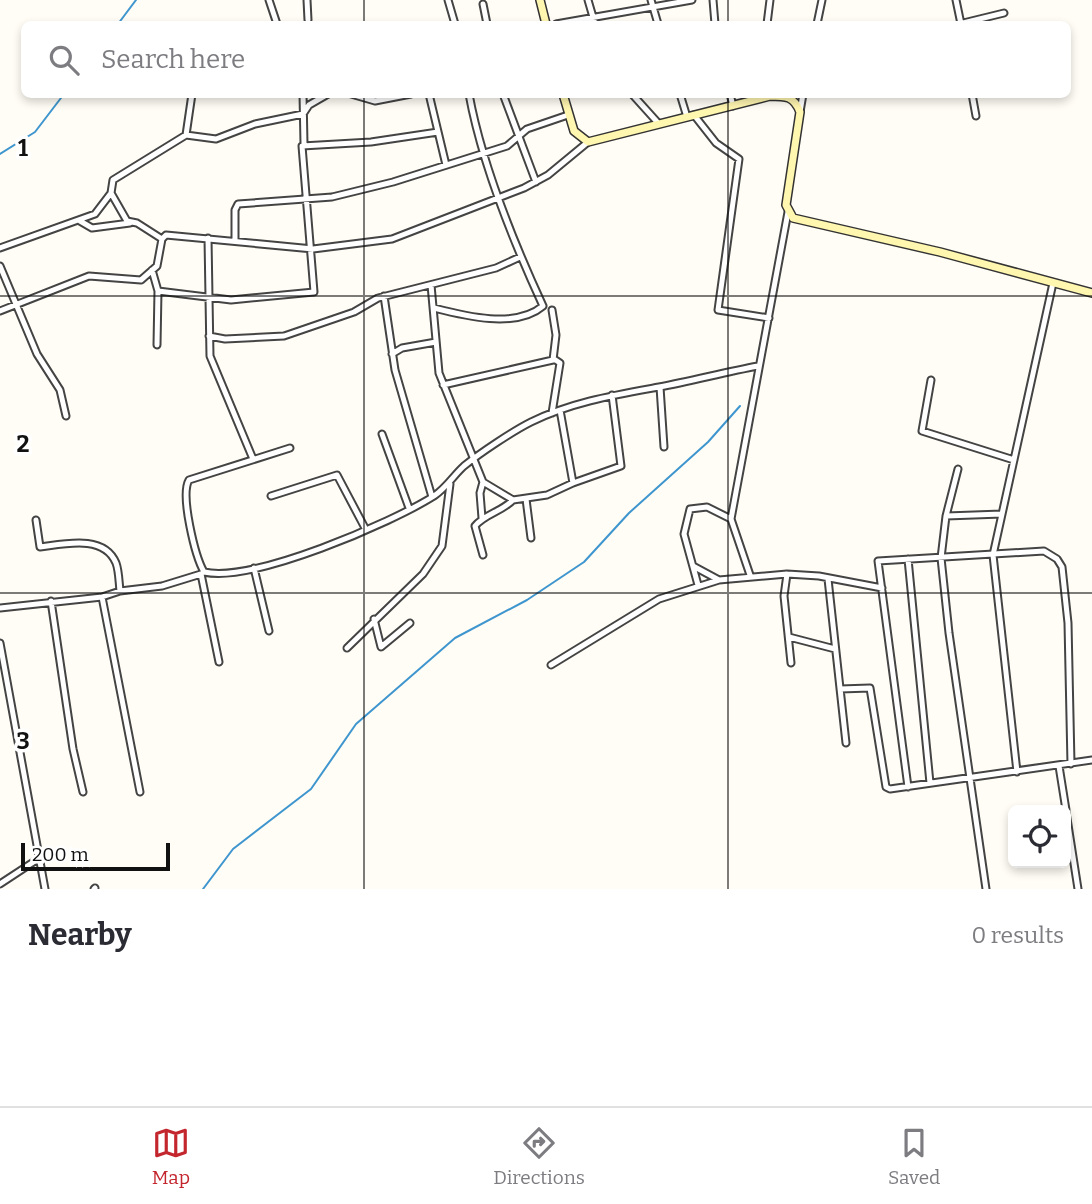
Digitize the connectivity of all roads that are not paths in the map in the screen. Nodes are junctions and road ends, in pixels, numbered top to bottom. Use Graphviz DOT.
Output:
graph roads {
  1 [pos="269,0"];
  2 [pos="307,0"];
  3 [pos="449,0"];
  4 [pos="540,0"];
  5 [pos="588,0"];
  6 [pos="692,0"];
  7 [pos="713,0"];
  8 [pos="770,0"];
  9 [pos="822,0"];
  10 [pos="956,0"];
  11 [pos="651,2"];
  12 [pos="483,4"];
  13 [pos="1004,13"];
  14 [pos="592,16"];
  15 [pos="308,20"];
  16 [pos="276,21"];
  17 [pos="454,21"];
  18 [pos="487,21"];
  19 [pos="545,21"];
  20 [pos="570,21"];
  21 [pos="594,21"];
  22 [pos="657,21"];
  23 [pos="715,21"];
  24 [pos="767,21"];
  25 [pos="818,21"];
  26 [pos="960,21"];
  27 [pos="972,21"];
  28 [pos="191,98"];
  29 [pos="303,98"];
  30 [pos="321,98"];
  31 [pos="365,98"];
  32 [pos="391,98"];
  33 [pos="430,98"];
  34 [pos="470,98"];
  35 [pos="504,98"];
  36 [pos="564,98"];
  37 [pos="636,98"];
  38 [pos="682,98"];
  39 [pos="731,98"];
  40 [pos="760,98"];
  41 [pos="791,98"];
  42 [pos="802,98"];
  43 [pos="973,98"];
  44 [pos="733,106"];
  45 [pos="800,112"];
  46 [pos="303,114"];
  47 [pos="568,115"];
  48 [pos="690,116"];
  49 [pos="976,116"];
  50 [pos="659,124"];
  51 [pos="438,132"];
  52 [pos="186,135"];
  53 [pos="517,138"];
  54 [pos="588,142"];
  55 [pos="303,144"];
  56 [pos="485,153"];
  57 [pos="446,165"];
  58 [pos="536,182"];
  59 [pos="111,193"];
  60 [pos="501,198"];
  61 [pos="304,199"];
  62 [pos="788,212"];
  63 [pos="80,221"];
  64 [pos="137,223"];
  65 [pos="208,238"];
  66 [pos="162,239"];
  67 [pos="234,240"];
  68 [pos="0,248"];
  69 [pos="313,250"];
  70 [pos="520,257"];
  71 [pos="0,266"];
  72 [pos="152,271"];
  73 [pos="1053,283"];
  74 [pos="431,285"];
  75 [pos="158,291"];
  76 [pos="1092,293"];
  77 [pos="384,296"];
  78 [pos="207,299"];
  79 [pos="17,305"];
  80 [pos="434,308"];
  81 [pos="552,310"];
  82 [pos="0,311"];
  83 [pos="769,318"];
  84 [pos="209,336"];
  85 [pos="436,342"];
  86 [pos="157,345"];
  87 [pos="392,354"];
  88 [pos="554,359"];
  89 [pos="758,366"];
  90 [pos="931,380"];
  91 [pos="443,385"];
  92 [pos="660,387"];
  93 [pos="612,395"];
  94 [pos="560,410"];
  95 [pos="552,412"];
  96 [pos="66,416"];
  97 [pos="382,434"];
  98 [pos="664,447"];
  99 [pos="290,448"];
  100 [pos="253,459"];
  101 [pos="474,460"];
  102 [pos="1014,460"];
  103 [pos="958,469"];
  104 [pos="483,482"];
  105 [pos="573,483"];
  106 [pos="450,484"];
  107 [pos="271,496"];
  108 [pos="432,497"];
  109 [pos="526,499"];
  110 [pos="513,500"];
  111 [pos="409,508"];
  112 [pos="1002,514"];
  113 [pos="946,516"];
  114 [pos="482,518"];
  115 [pos="731,519"];
  116 [pos="36,520"];
  117 [pos="365,528"];
  118 [pos="531,538"];
  119 [pos="483,555"];
  120 [pos="993,555"];
  121 [pos="941,558"];
  122 [pos="908,559"];
  123 [pos="693,566"];
  124 [pos="254,568"];
  125 [pos="202,573"];
  126 [pos="750,575"];
  127 [pos="787,575"];
  128 [pos="828,579"];
  129 [pos="719,580"];
  130 [pos="698,585"];
  131 [pos="882,588"];
  132 [pos="120,591"];
  133 [pos="102,597"];
  134 [pos="51,601"];
  135 [pos="0,608"];
  136 [pos="374,619"];
  137 [pos="410,623"];
  138 [pos="269,631"];
  139 [pos="789,637"];
  140 [pos="0,643"];
  141 [pos="347,648"];
  142 [pos="835,649"];
  143 [pos="219,662"];
  144 [pos="791,663"];
  145 [pos="551,665"];
  146 [pos="840,690"];
  147 [pos="846,743"];
  148 [pos="1092,761"];
  149 [pos="1071,764"];
  150 [pos="1059,766"];
  151 [pos="1017,772"];
  152 [pos="970,778"];
  153 [pos="930,783"];
  154 [pos="908,786"];
  155 [pos="83,792"];
  156 [pos="140,792"];
  157 [pos="1065,805"];
  158 [pos="1071,844"];
  159 [pos="38,859"];
  160 [pos="0,884"];
  161 [pos="45,889"];
  162 [pos="986,889"];
  163 [pos="1078,889"];
  1 -- 16 [label="street"];
  2 -- 15 [label="street"];
  3 -- 17 [label="street"];
  4 -- 19 [label="street"];
  5 -- 14 [label="street"];
  6 -- 11 [label="street"];
  7 -- 23 [label="street"];
  8 -- 24 [label="street"];
  9 -- 25 [label="street"];
  10 -- 26 [label="street"];
  11 -- 14 [label="street"];
  11 -- 22 [label="street"];
  12 -- 18 [label="street"];
  13 -- 27 [label="street"];
  14 -- 20 [label="street"];
  14 -- 21 [label="street"];
  28 -- 52 [label="street"];
  29 -- 46 [label="street"];
  30 -- 46 [label="street"];
  31 -- 32 [label="street"];
  33 -- 51 [label="street"];
  34 -- 56 [label="street"];
  35 -- 53 [label="street"];
  36 -- 47 [label="street"];
  37 -- 50 [label="street"];
  38 -- 48 [label="street"];
  39 -- 44 [label="street"];
  40 -- 44 [label="street"];
  41 -- 45 [label="street"];
  42 -- 45 [label="street"];
  43 -- 49 [label="street"];
  44 -- 48 [label="street"];
  45 -- 62 [label="street"];
  46 -- 52 [label="street"];
  46 -- 55 [label="street"];
  47 -- 53 [label="street"];
  47 -- 54 [label="street"];
  48 -- 50 [label="street"];
  48 -- 83 [label="street"];
  50 -- 54 [label="street"];
  51 -- 55 [label="street"];
  51 -- 57 [label="street"];
  52 -- 59 [label="street"];
  53 -- 56 [label="street"];
  53 -- 58 [label="street"];
  54 -- 58 [label="street"];
  55 -- 61 [label="street"];
  56 -- 57 [label="street"];
  56 -- 60 [label="street"];
  57 -- 61 [label="street"];
  58 -- 60 [label="street"];
  59 -- 63 [label="street"];
  59 -- 64 [label="street"];
  60 -- 69 [label="street"];
  60 -- 70 [label="street"];
  61 -- 67 [label="street"];
  61 -- 69 [label="street"];
  62 -- 73 [label="street"];
  62 -- 83 [label="street"];
  63 -- 64 [label="street"];
  63 -- 68 [label="street"];
  64 -- 66 [label="street"];
  65 -- 66 [label="street"];
  65 -- 67 [label="street"];
  65 -- 78 [label="street"];
  66 -- 72 [label="street"];
  67 -- 69 [label="street"];
  69 -- 78 [label="street"];
  70 -- 74 [label="street"];
  70 -- 80 [label="street"];
  71 -- 79 [label="street"];
  72 -- 75 [label="street"];
  72 -- 79 [label="street"];
  73 -- 76 [label="street"];
  73 -- 102 [label="street"];
  74 -- 77 [label="street"];
  74 -- 80 [label="street"];
  75 -- 78 [label="street"];
  75 -- 86 [label="street"];
  77 -- 84 [label="street"];
  77 -- 87 [label="street"];
  78 -- 84 [label="street"];
  79 -- 82 [label="street"];
  79 -- 96 [label="street"];
  80 -- 85 [label="street"];
  81 -- 88 [label="street"];
  83 -- 89 [label="street"];
  84 -- 100 [label="street"];
  85 -- 87 [label="street"];
  85 -- 91 [label="street"];
  87 -- 108 [label="street"];
  88 -- 91 [label="street"];
  88 -- 95 [label="street"];
  89 -- 92 [label="street"];
  89 -- 115 [label="street"];
  90 -- 102 [label="street"];
  91 -- 101 [label="street"];
  92 -- 93 [label="street"];
  92 -- 98 [label="street"];
  93 -- 94 [label="street"];
  93 -- 105 [label="street"];
  94 -- 95 [label="street"];
  94 -- 105 [label="street"];
  95 -- 101 [label="street"];
  97 -- 111 [label="street"];
  99 -- 100 [label="street"];
  100 -- 125 [label="street"];
  101 -- 104 [label="street"];
  101 -- 106 [label="street"];
  102 -- 112 [label="street"];
  103 -- 113 [label="street"];
  104 -- 110 [label="street"];
  104 -- 114 [label="street"];
  105 -- 109 [label="street"];
  106 -- 108 [label="street"];
  106 -- 136 [label="street"];
  107 -- 117 [label="street"];
  108 -- 111 [label="street"];
  109 -- 110 [label="street"];
  109 -- 118 [label="street"];
  110 -- 114 [label="street"];
  111 -- 117 [label="street"];
  112 -- 113 [label="street"];
  112 -- 120 [label="street"];
  113 -- 121 [label="street"];
  114 -- 119 [label="street"];
  115 -- 123 [label="street"];
  115 -- 126 [label="street"];
  116 -- 132 [label="street"];
  117 -- 124 [label="street"];
  120 -- 121 [label="street"];
  120 -- 149 [label="street"];
  120 -- 151 [label="street"];
  121 -- 122 [label="street"];
  121 -- 152 [label="street"];
  122 -- 131 [label="street"];
  122 -- 153 [label="street"];
  123 -- 129 [label="street"];
  123 -- 130 [label="street"];
  124 -- 125 [label="street"];
  124 -- 138 [label="street"];
  125 -- 132 [label="street"];
  125 -- 143 [label="street"];
  126 -- 127 [label="street"];
  126 -- 129 [label="street"];
  127 -- 128 [label="street"];
  127 -- 139 [label="street"];
  128 -- 131 [label="street"];
  128 -- 142 [label="street"];
  129 -- 130 [label="street"];
  130 -- 145 [label="street"];
  131 -- 154 [label="street"];
  132 -- 133 [label="street"];
  133 -- 134 [label="street"];
  133 -- 156 [label="street"];
  134 -- 135 [label="street"];
  134 -- 155 [label="street"];
  136 -- 137 [label="street"];
  136 -- 141 [label="street"];
  139 -- 142 [label="street"];
  139 -- 144 [label="street"];
  140 -- 159 [label="street"];
  142 -- 146 [label="street"];
  146 -- 147 [label="street"];
  146 -- 154 [label="street"];
  148 -- 149 [label="street"];
  149 -- 150 [label="street"];
  150 -- 151 [label="street"];
  150 -- 157 [label="street"];
  151 -- 152 [label="street"];
  152 -- 153 [label="street"];
  152 -- 162 [label="street"];
  153 -- 154 [label="street"];
  158 -- 163 [label="street"];
  159 -- 160 [label="street"];
  159 -- 161 [label="street"];
}
